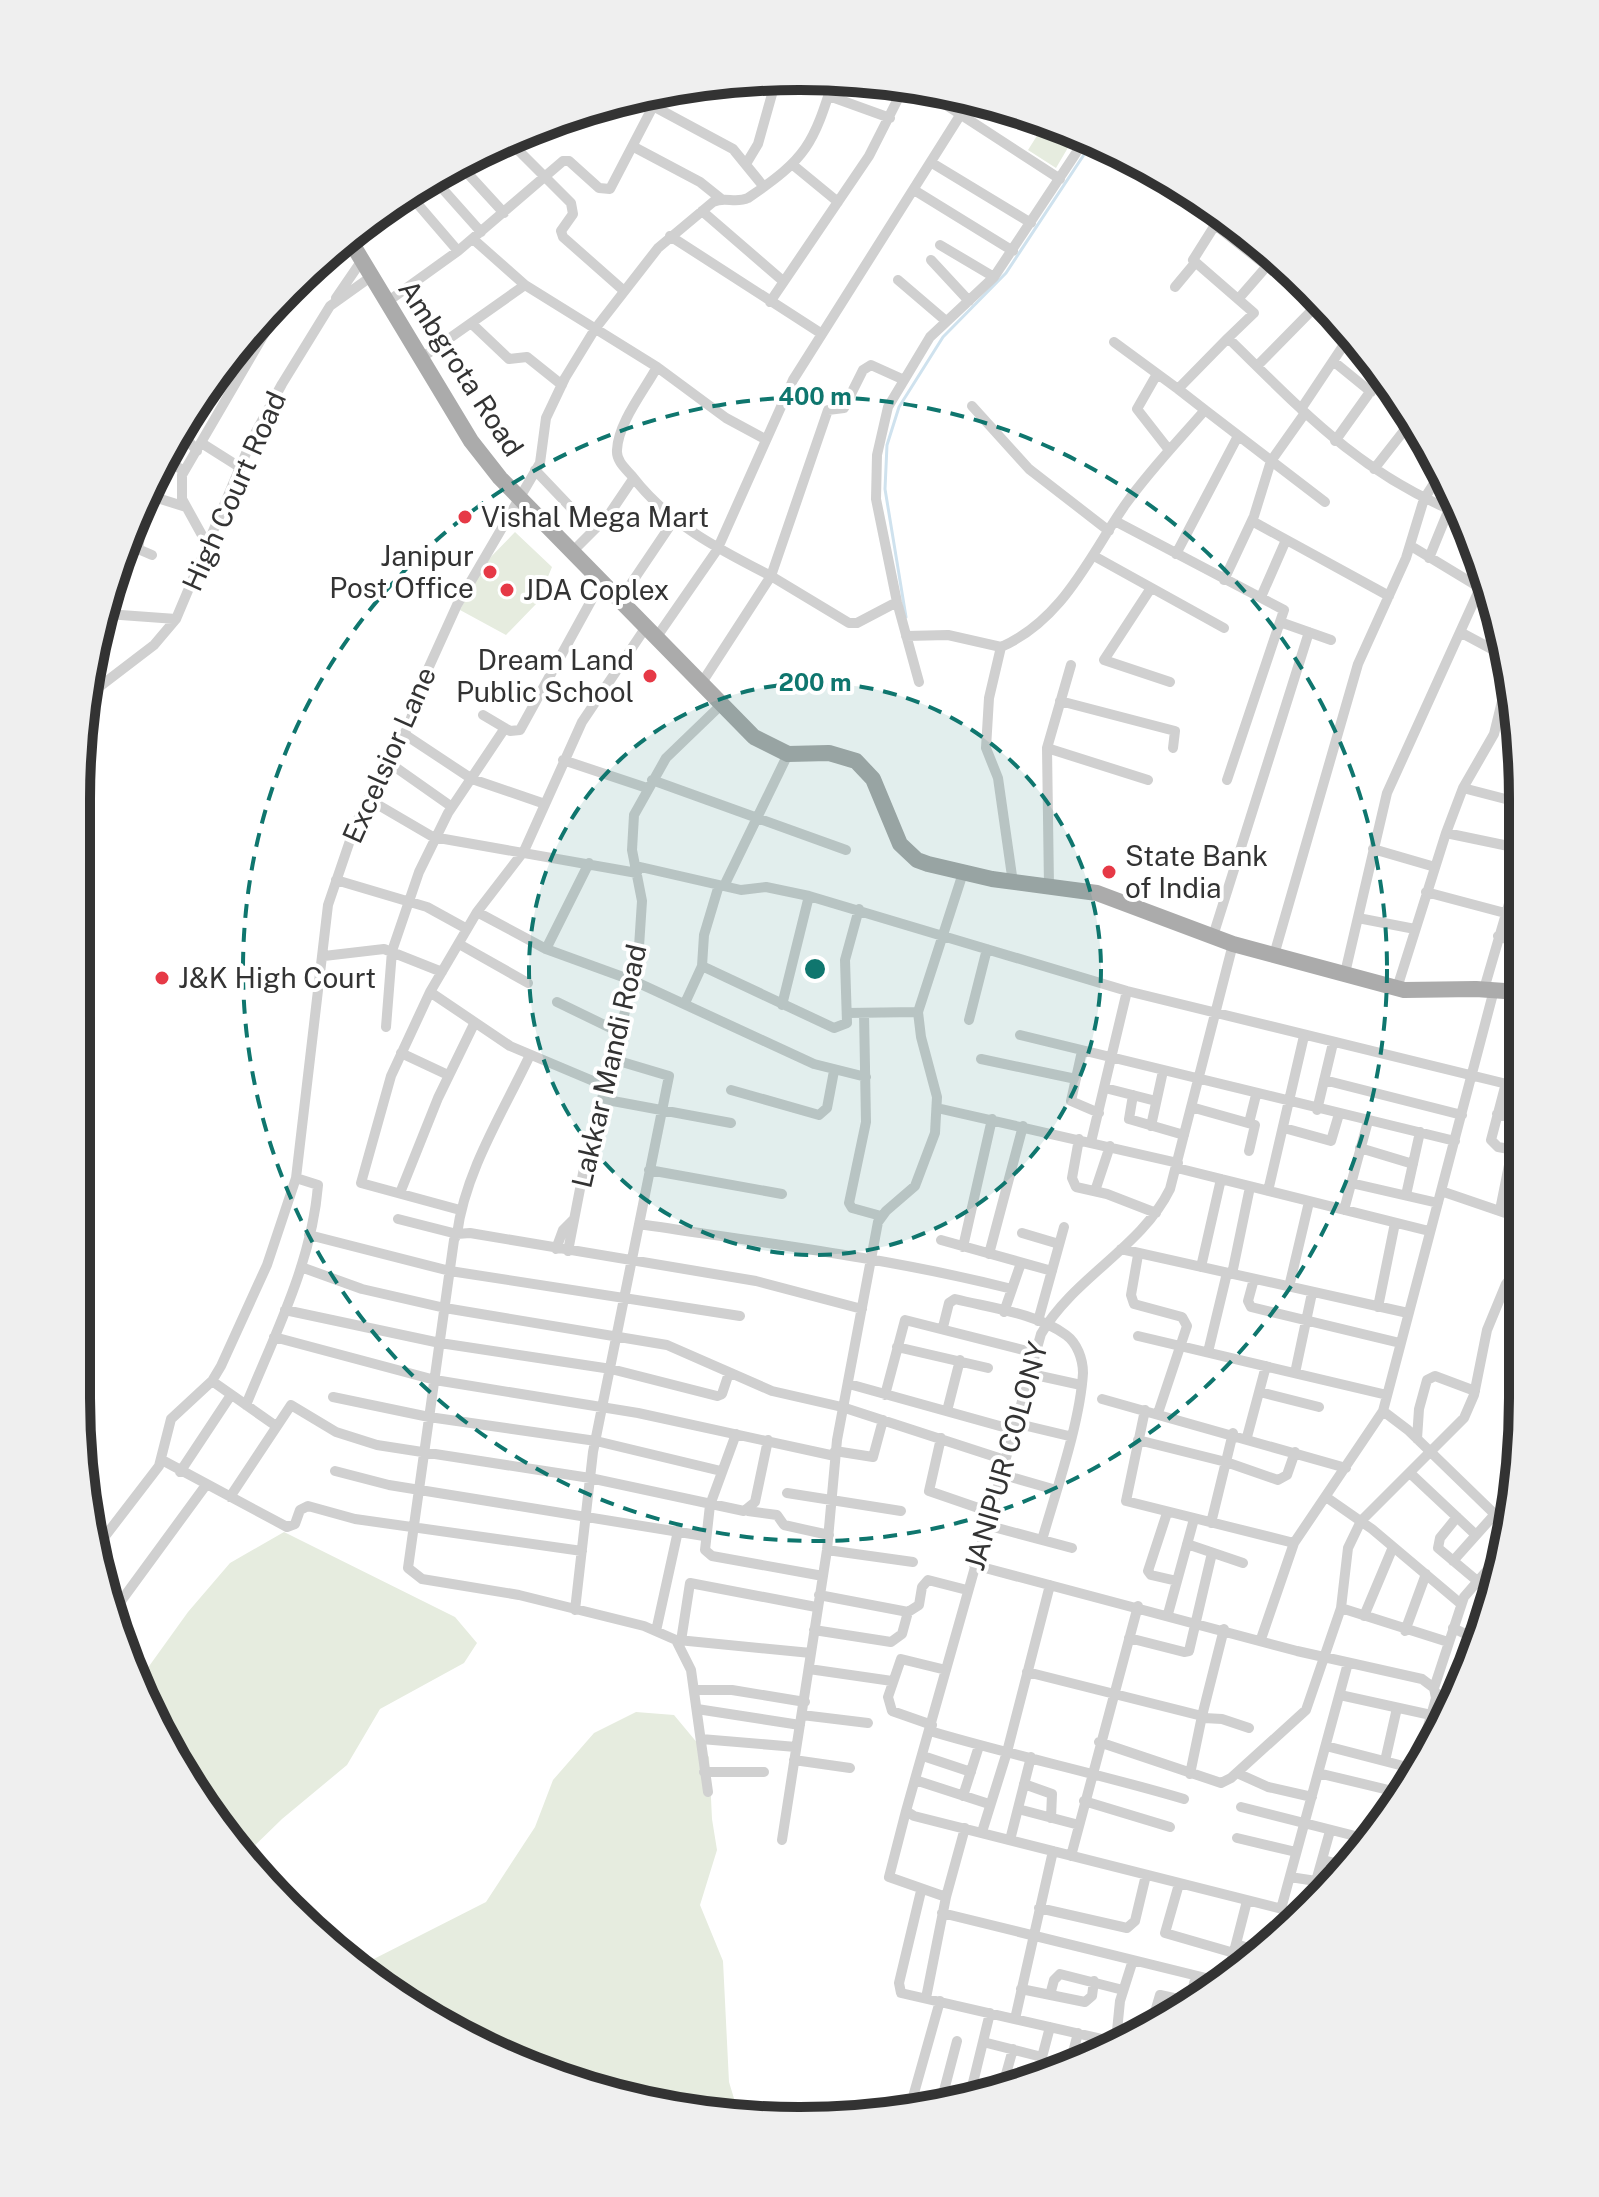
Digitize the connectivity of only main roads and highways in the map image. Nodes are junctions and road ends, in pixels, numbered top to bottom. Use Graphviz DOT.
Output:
graph roads {
  1 [pos="355,248"];
  2 [pos="1509,991"];
  1 -- 2 [label="main road, Ambgrota Road"];
}
